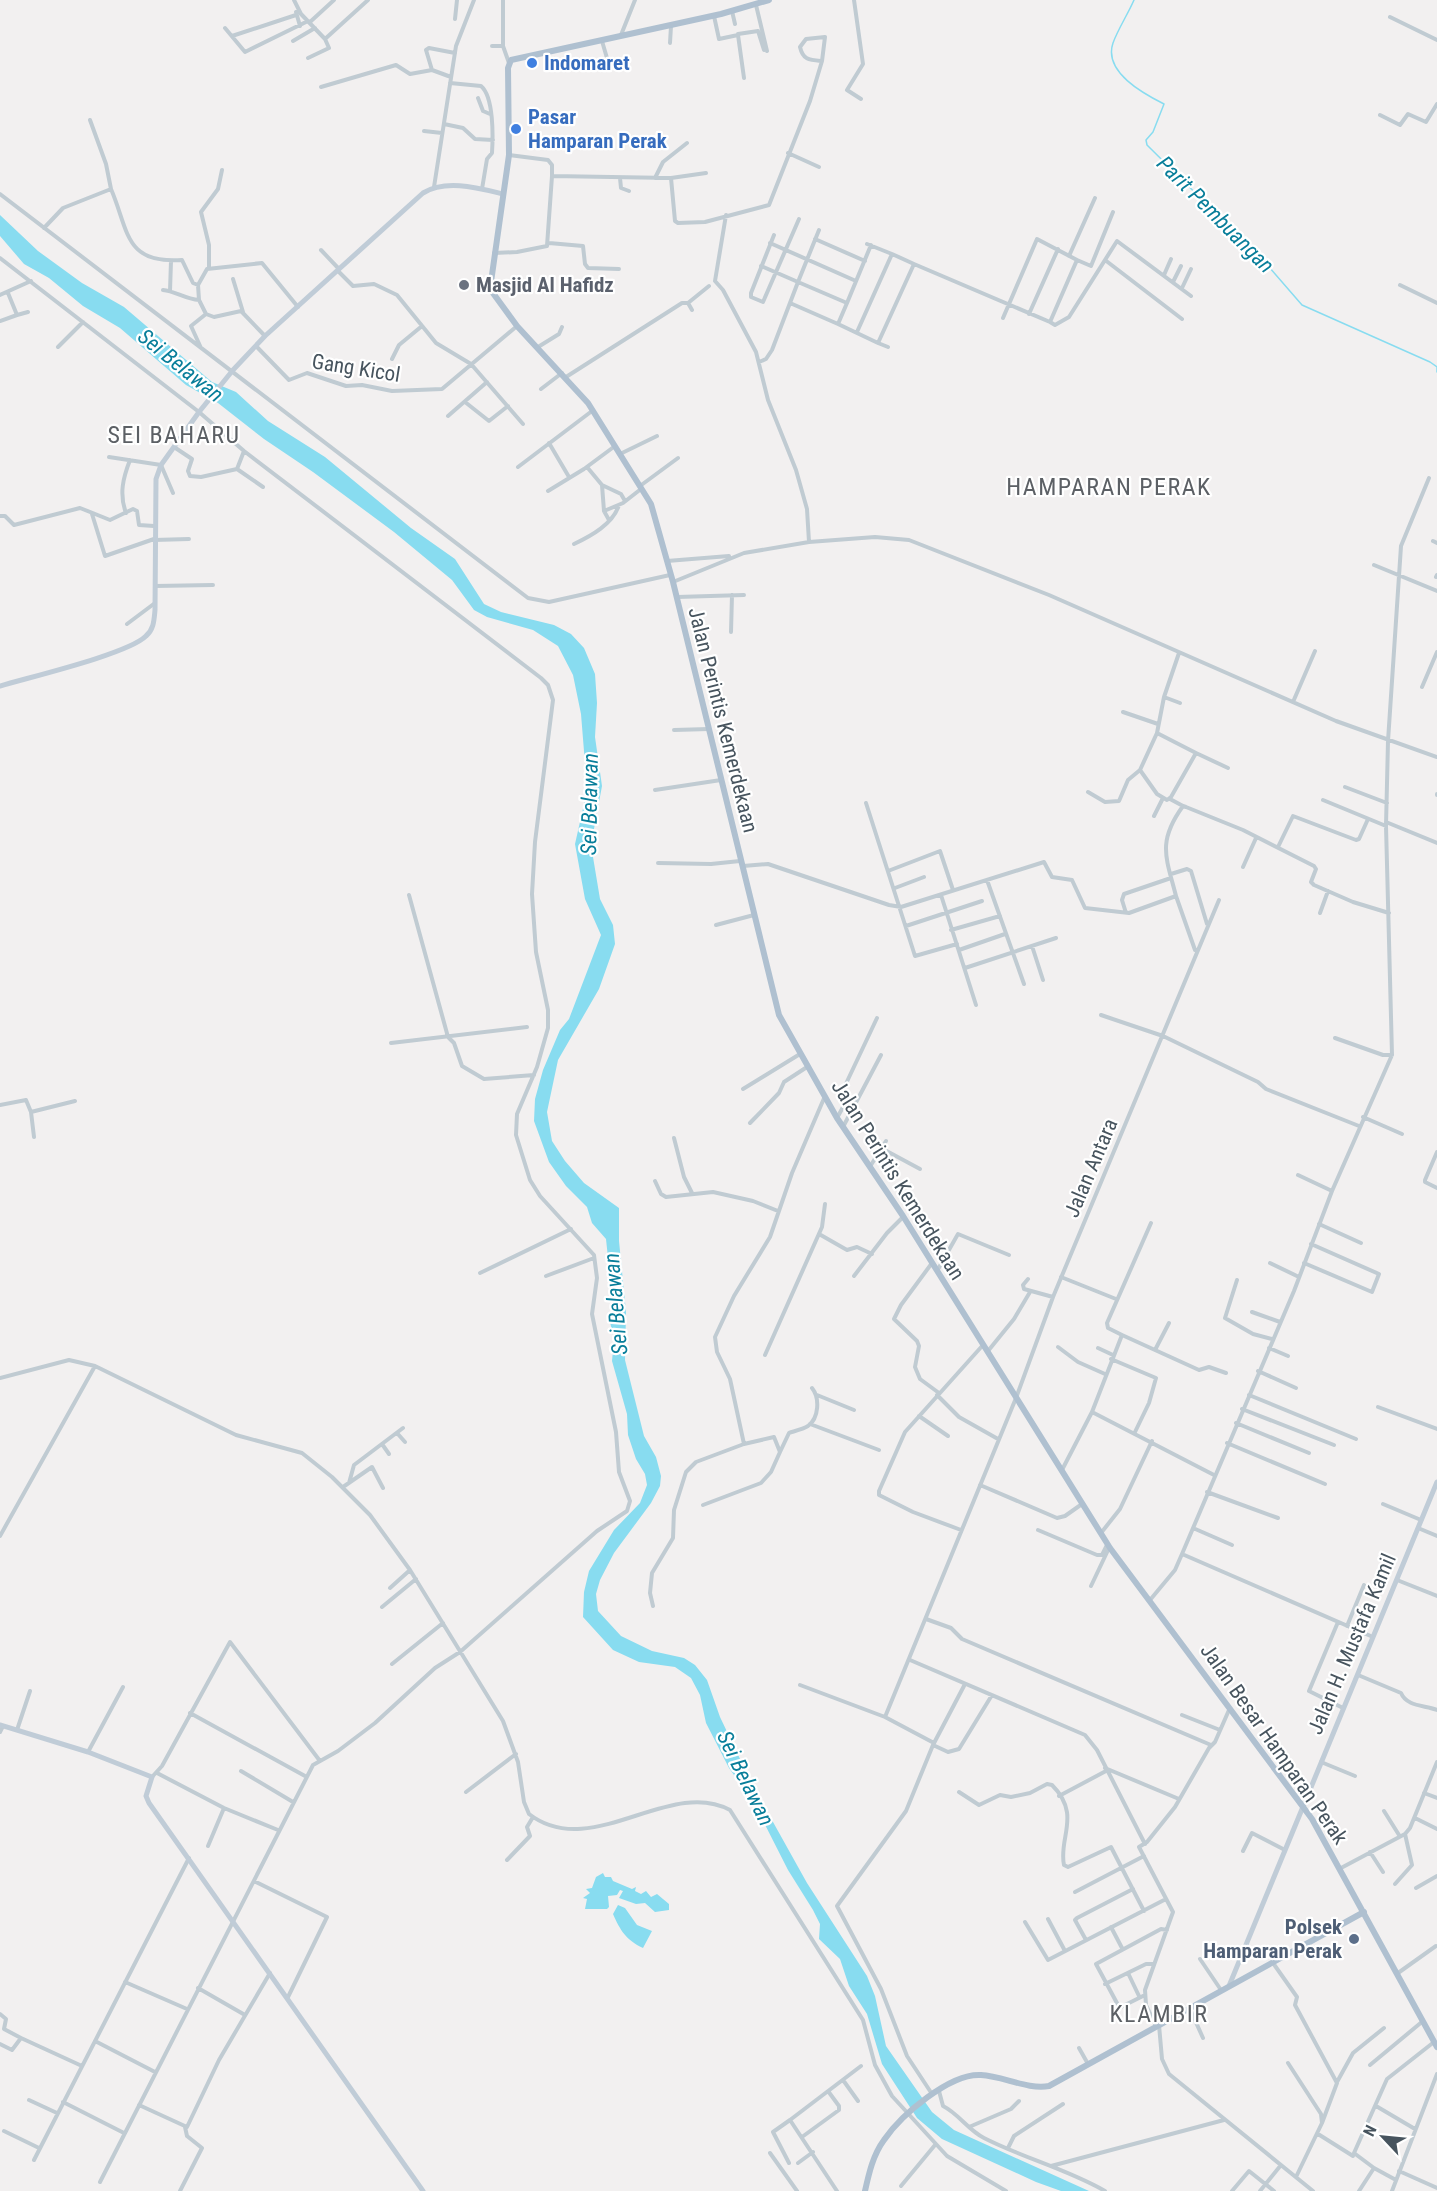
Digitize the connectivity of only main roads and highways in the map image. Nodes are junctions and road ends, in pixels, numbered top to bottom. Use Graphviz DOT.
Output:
graph roads {
  1 [pos="769,0"];
  2 [pos="753,4"];
  3 [pos="1149,1601"];
  4 [pos="1364,1912"];
  5 [pos="1436,2044"];
  6 [pos="865,2191"];
  1 -- 2 [label="main road"];
  2 -- 3 [label="main road, Jalan Perintis Kemerdekaan"];
  3 -- 4 [label="main road, Jalan Besar Hamparan Perak"];
  4 -- 5 [label="main road, Jalan Besar Hamparan Perak"];
  4 -- 6 [label="main road"];
}
